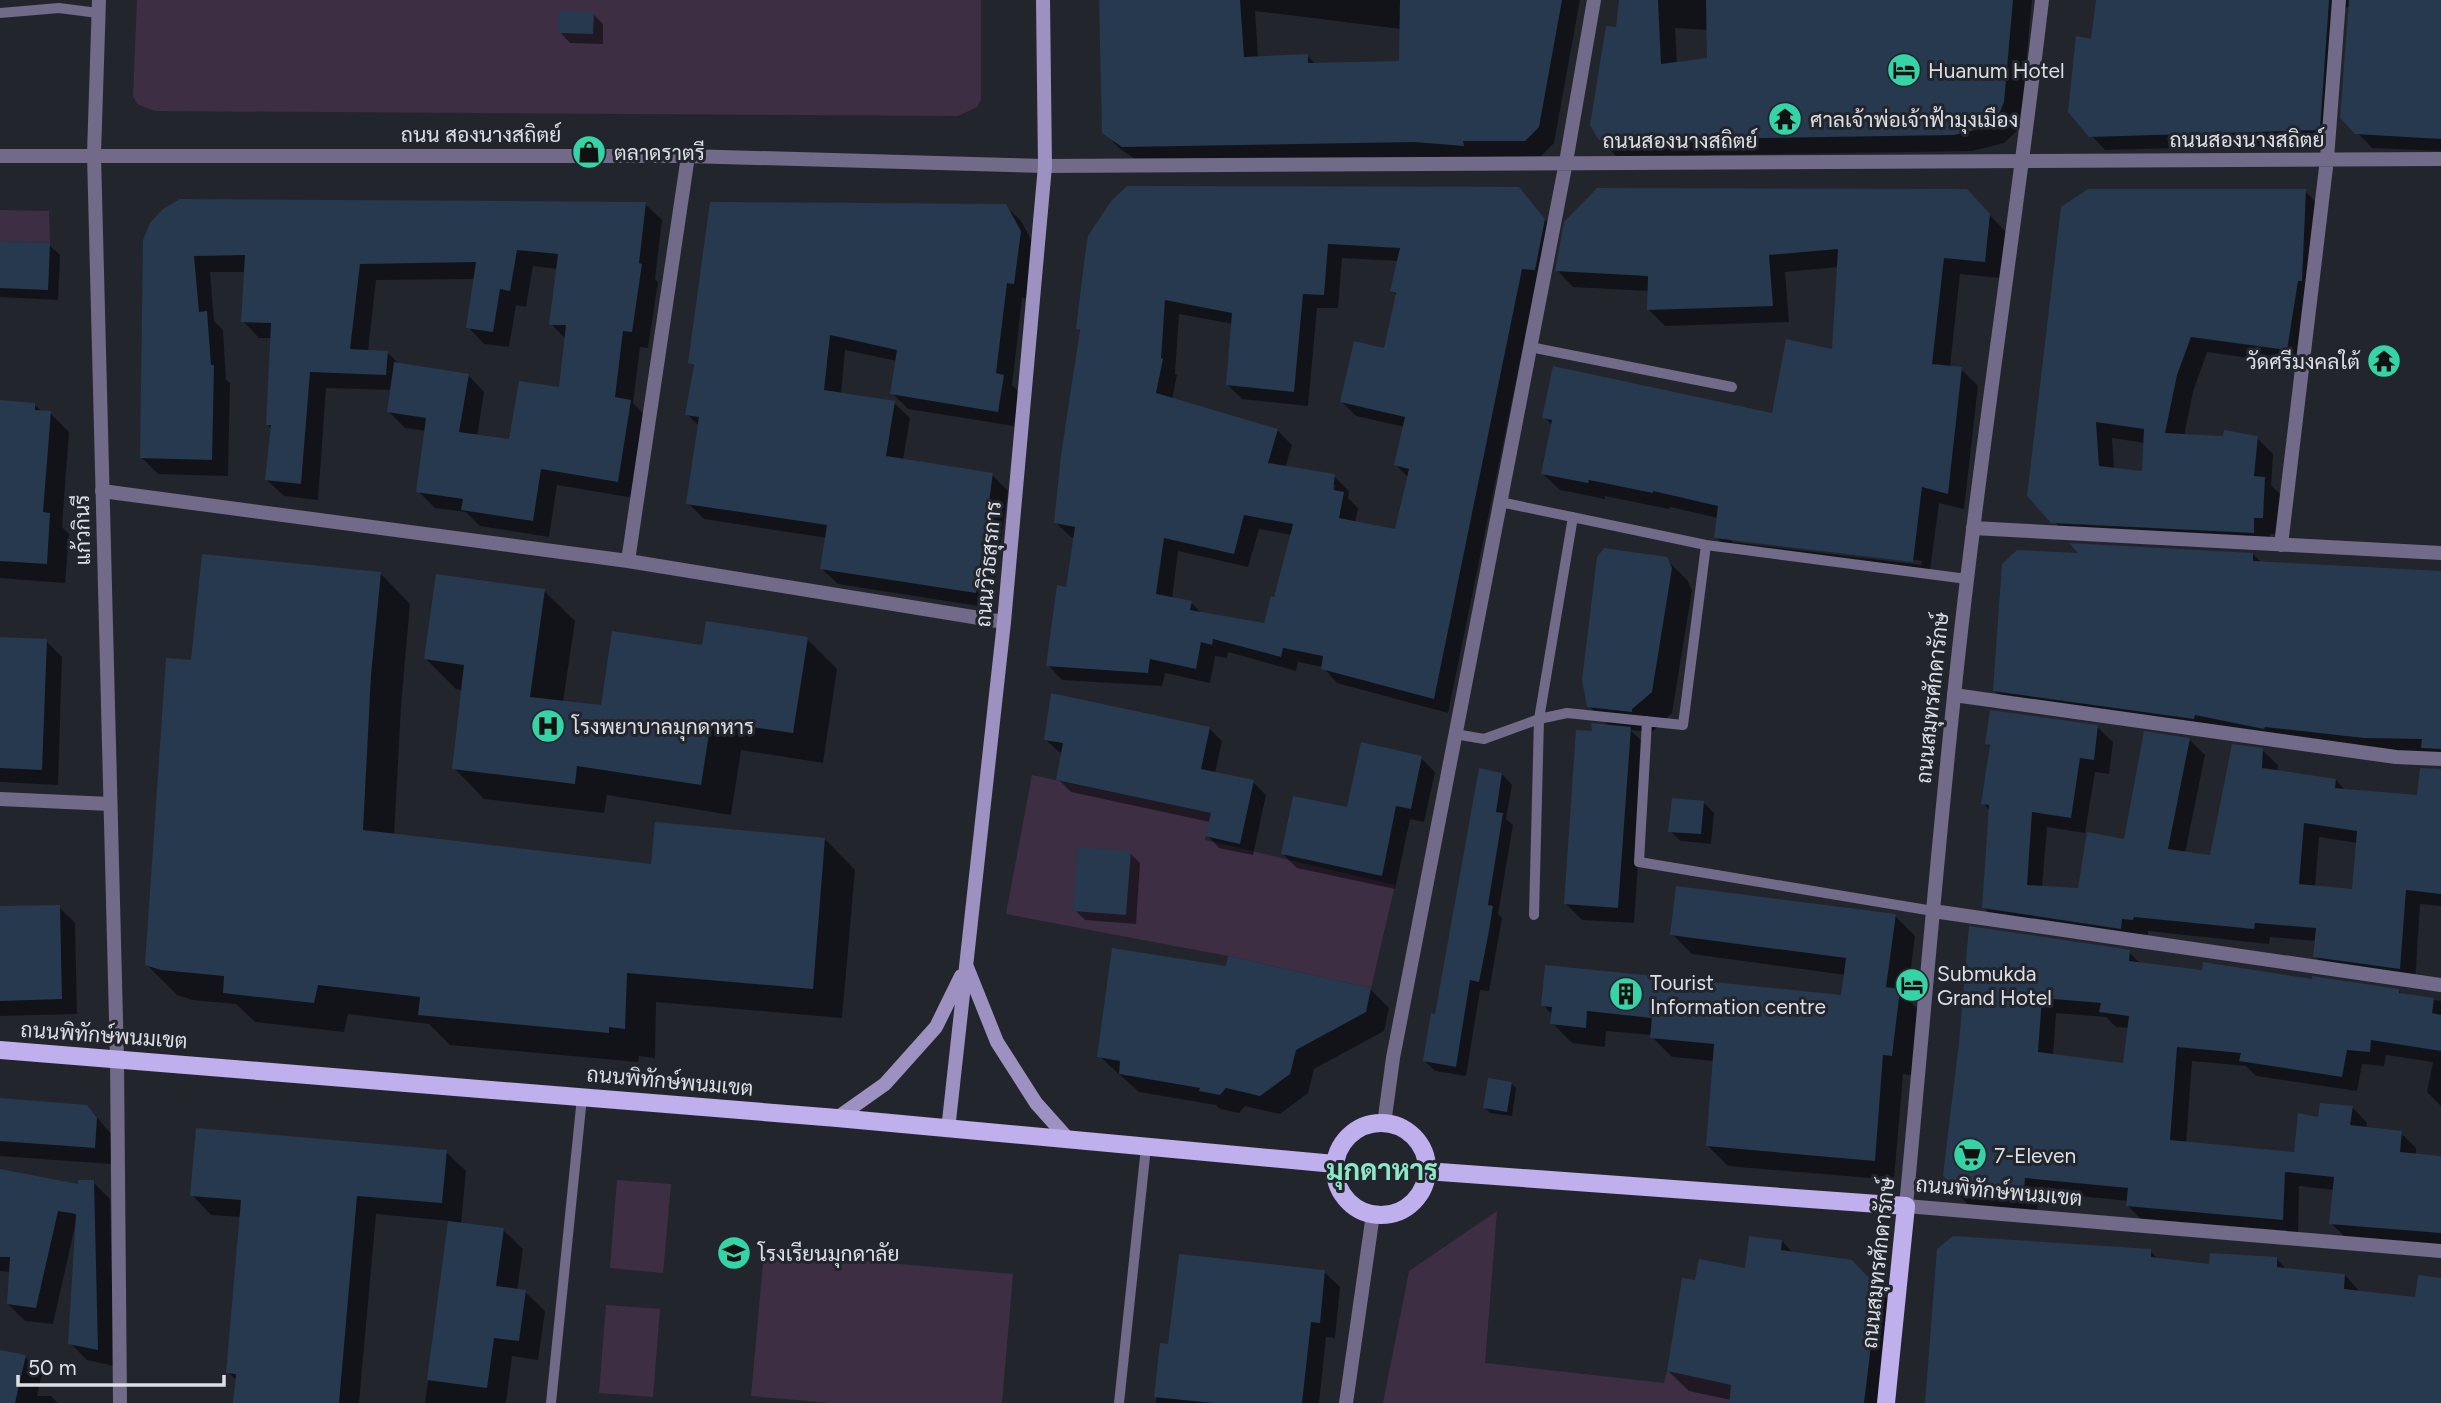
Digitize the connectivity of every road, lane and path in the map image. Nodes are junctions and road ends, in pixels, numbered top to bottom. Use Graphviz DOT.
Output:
graph roads {
  1 [pos="1043,0"];
  2 [pos="1594,0"];
  3 [pos="2042,0"];
  4 [pos="2339,0"];
  5 [pos="99,6"];
  6 [pos="0,13"];
  7 [pos="94,155"];
  8 [pos="0,156"];
  9 [pos="688,156"];
  10 [pos="2327,159"];
  11 [pos="2441,159"];
  12 [pos="2023,161"];
  13 [pos="1566,162"];
  14 [pos="1045,166"];
  15 [pos="1530,346"];
  16 [pos="1732,387"];
  17 [pos="102,491"];
  18 [pos="1500,502"];
  19 [pos="1573,517"];
  20 [pos="1973,528"];
  21 [pos="1706,545"];
  22 [pos="2281,545"];
  23 [pos="2441,553"];
  24 [pos="628,561"];
  25 [pos="1968,579"];
  26 [pos="1004,622"];
  27 [pos="1954,695"];
  28 [pos="1539,719"];
  29 [pos="1647,721"];
  30 [pos="1455,734"];
  31 [pos="2441,759"];
  32 [pos="0,799"];
  33 [pos="110,804"];
  34 [pos="1933,911"];
  35 [pos="1534,915"];
  36 [pos="966,966"];
  37 [pos="2441,985"];
  38 [pos="0,1050"];
  39 [pos="117,1059"];
  40 [pos="582,1097"];
  41 [pos="837,1118"];
  42 [pos="1384,1124"];
  43 [pos="948,1130"];
  44 [pos="1069,1140"];
  45 [pos="1146,1147"];
  46 [pos="1335,1164"];
  47 [pos="1426,1171"];
  48 [pos="1906,1206"];
  49 [pos="1373,1214"];
  50 [pos="2441,1251"];
  51 [pos="120,1403"];
  52 [pos="551,1403"];
  53 [pos="1119,1403"];
  54 [pos="1346,1403"];
  55 [pos="1886,1403"];
  1 -- 14 [label="main road, ถนนวิวิธสุรการ"];
  2 -- 13 [label="street"];
  3 -- 12 [label="street, ถนนสมุทรศักดารักษ์"];
  4 -- 10 [label="street"];
  5 -- 6 [label="lane"];
  5 -- 7 [label="street, แก้วกินรี"];
  7 -- 8 [label="street, ถนน สองนางสถิตย์"];
  7 -- 9 [label="street, ถนน สองนางสถิตย์"];
  7 -- 17 [label="street, แก้วกินรี"];
  9 -- 14 [label="street, ถนน สองนางสถิตย์"];
  9 -- 24 [label="street"];
  10 -- 11 [label="street, ถนนสองนางสถิตย์"];
  10 -- 12 [label="street, ถนนสองนางสถิตย์"];
  10 -- 22 [label="street"];
  12 -- 13 [label="street, ถนนสองนางสถิตย์"];
  12 -- 20 [label="street, ถนนสมุทรศักดารักษ์"];
  13 -- 14 [label="street, ถนนสองนางสถิตย์"];
  13 -- 15 [label="street"];
  14 -- 26 [label="main road, ถนนวิวิธสุรการ"];
  15 -- 16 [label="lane"];
  15 -- 18 [label="street"];
  17 -- 24 [label="street"];
  17 -- 33 [label="street, แก้วกินรี"];
  18 -- 19 [label="lane"];
  18 -- 30 [label="street"];
  19 -- 21 [label="lane"];
  19 -- 28 [label="lane"];
  20 -- 22 [label="street"];
  20 -- 25 [label="street, ถนนสมุทรศักดารักษ์"];
  21 -- 25 [label="lane"];
  21 -- 29 [label="lane"];
  22 -- 23 [label="street"];
  24 -- 26 [label="street"];
  25 -- 27 [label="street, ถนนสมุทรศักดารักษ์"];
  26 -- 36 [label="main road, ถนนวิวิธสุรการ"];
  27 -- 31 [label="street"];
  27 -- 34 [label="street, ถนนสมุทรศักดารักษ์"];
  28 -- 29 [label="lane"];
  28 -- 30 [label="lane"];
  28 -- 35 [label="lane"];
  29 -- 34 [label="lane"];
  30 -- 42 [label="street"];
  32 -- 33 [label="street"];
  33 -- 39 [label="street, แก้วกินรี"];
  34 -- 37 [label="street"];
  34 -- 48 [label="street, ถนนสมุทรศักดารักษ์"];
  36 -- 41 [label="main road"];
  36 -- 43 [label="main road, ถนนวิวิธสุรการ"];
  36 -- 44 [label="main road"];
  38 -- 39 [label="main road, ถนนพิทักษ์พนมเขต"];
  39 -- 40 [label="main road, ถนนพิทักษ์พนมเขต"];
  39 -- 51 [label="street, แก้วกินรี"];
  40 -- 41 [label="main road, ถนนพิทักษ์พนมเขต"];
  40 -- 52 [label="lane"];
  41 -- 43 [label="main road, ถนนพิทักษ์พนมเขต"];
  42 -- 46 [label="main road"];
  42 -- 47 [label="main road"];
  43 -- 44 [label="main road, ถนนพิทักษ์พนมเขต"];
  44 -- 45 [label="main road, ถนนพิทักษ์พนมเขต"];
  45 -- 46 [label="main road, ถนนพิทักษ์พนมเขต"];
  45 -- 53 [label="lane"];
  46 -- 49 [label="main road"];
  47 -- 48 [label="main road, ถนนพิทักษ์พนมเขต"];
  47 -- 49 [label="main road"];
  48 -- 50 [label="street, ถนนพิทักษ์พนมเขต"];
  48 -- 55 [label="main road, ถนนสมุทรศักดารักษ์"];
  49 -- 54 [label="street"];
}
